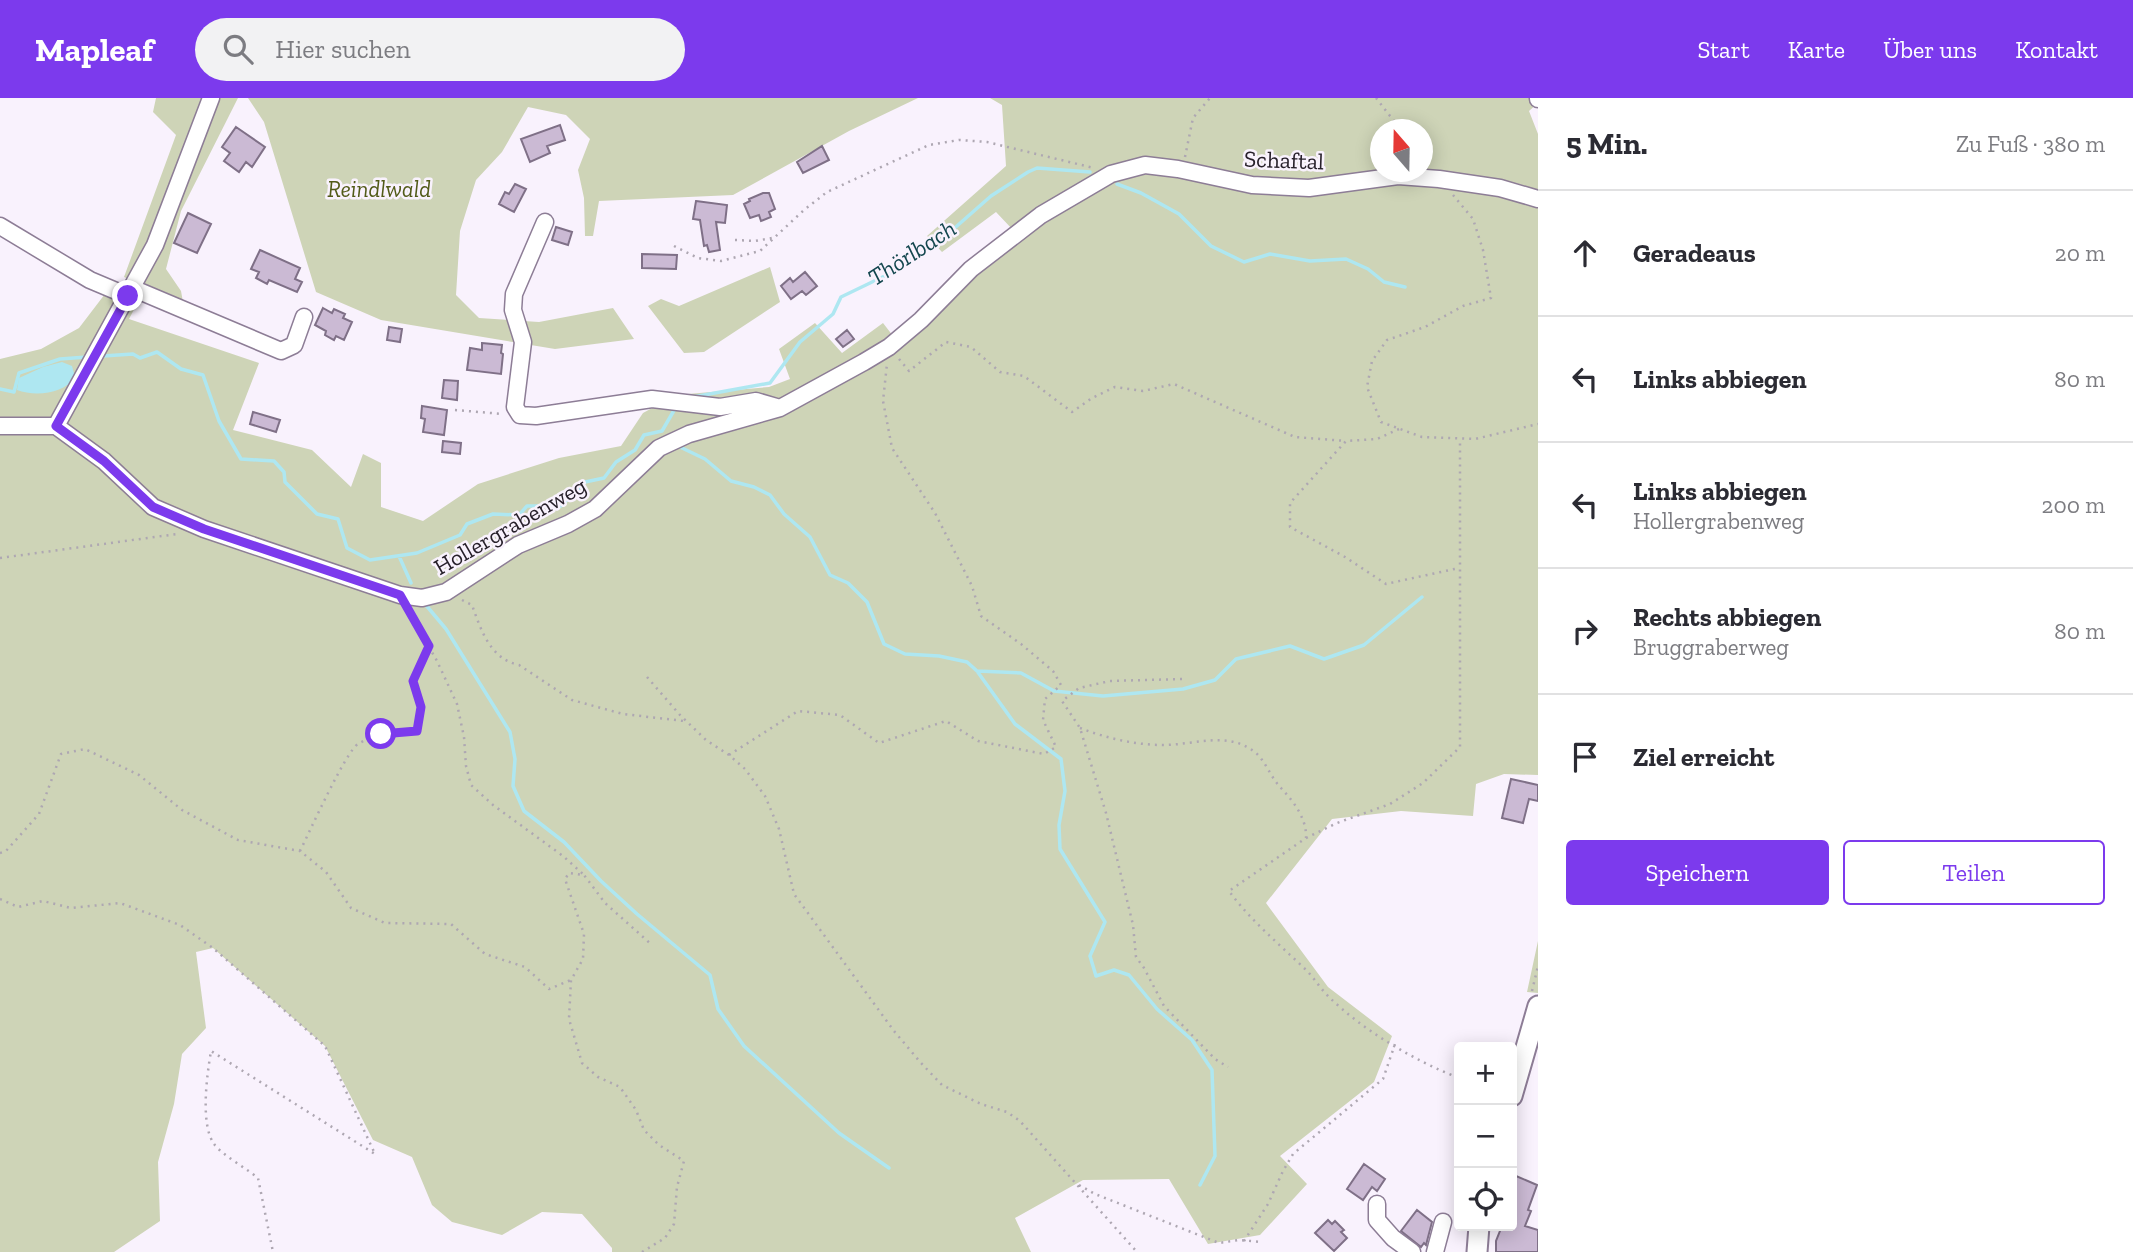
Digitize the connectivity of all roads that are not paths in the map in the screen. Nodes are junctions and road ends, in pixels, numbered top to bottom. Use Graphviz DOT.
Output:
graph roads {
  1 [pos="211,98"];
  2 [pos="1111,174"];
  3 [pos="1538,200"];
  4 [pos="545,222"];
  5 [pos="0,226"];
  6 [pos="130,292"];
  7 [pos="304,317"];
  8 [pos="780,408"];
  9 [pos="0,426"];
  10 [pos="56,426"];
  11 [pos="1538,1006"];
  12 [pos="1517,1079"];
  13 [pos="1377,1204"];
  14 [pos="1443,1222"];
  15 [pos="1479,1231"];
  16 [pos="1412,1252"];
  17 [pos="1435,1252"];
  18 [pos="1477,1252"];
  1 -- 6 [label="street"];
  2 -- 3 [label="street, Schaftal"];
  2 -- 8 [label="street, Hollergrabenweg"];
  4 -- 8 [label="street"];
  5 -- 6 [label="street"];
  6 -- 7 [label="street"];
  6 -- 10 [label="street"];
  8 -- 10 [label="street, Hollergrabenweg"];
  9 -- 10 [label="street"];
  11 -- 12 [label="main road"];
  13 -- 16 [label="street"];
  14 -- 17 [label="street"];
  15 -- 18 [label="main road"];
}
